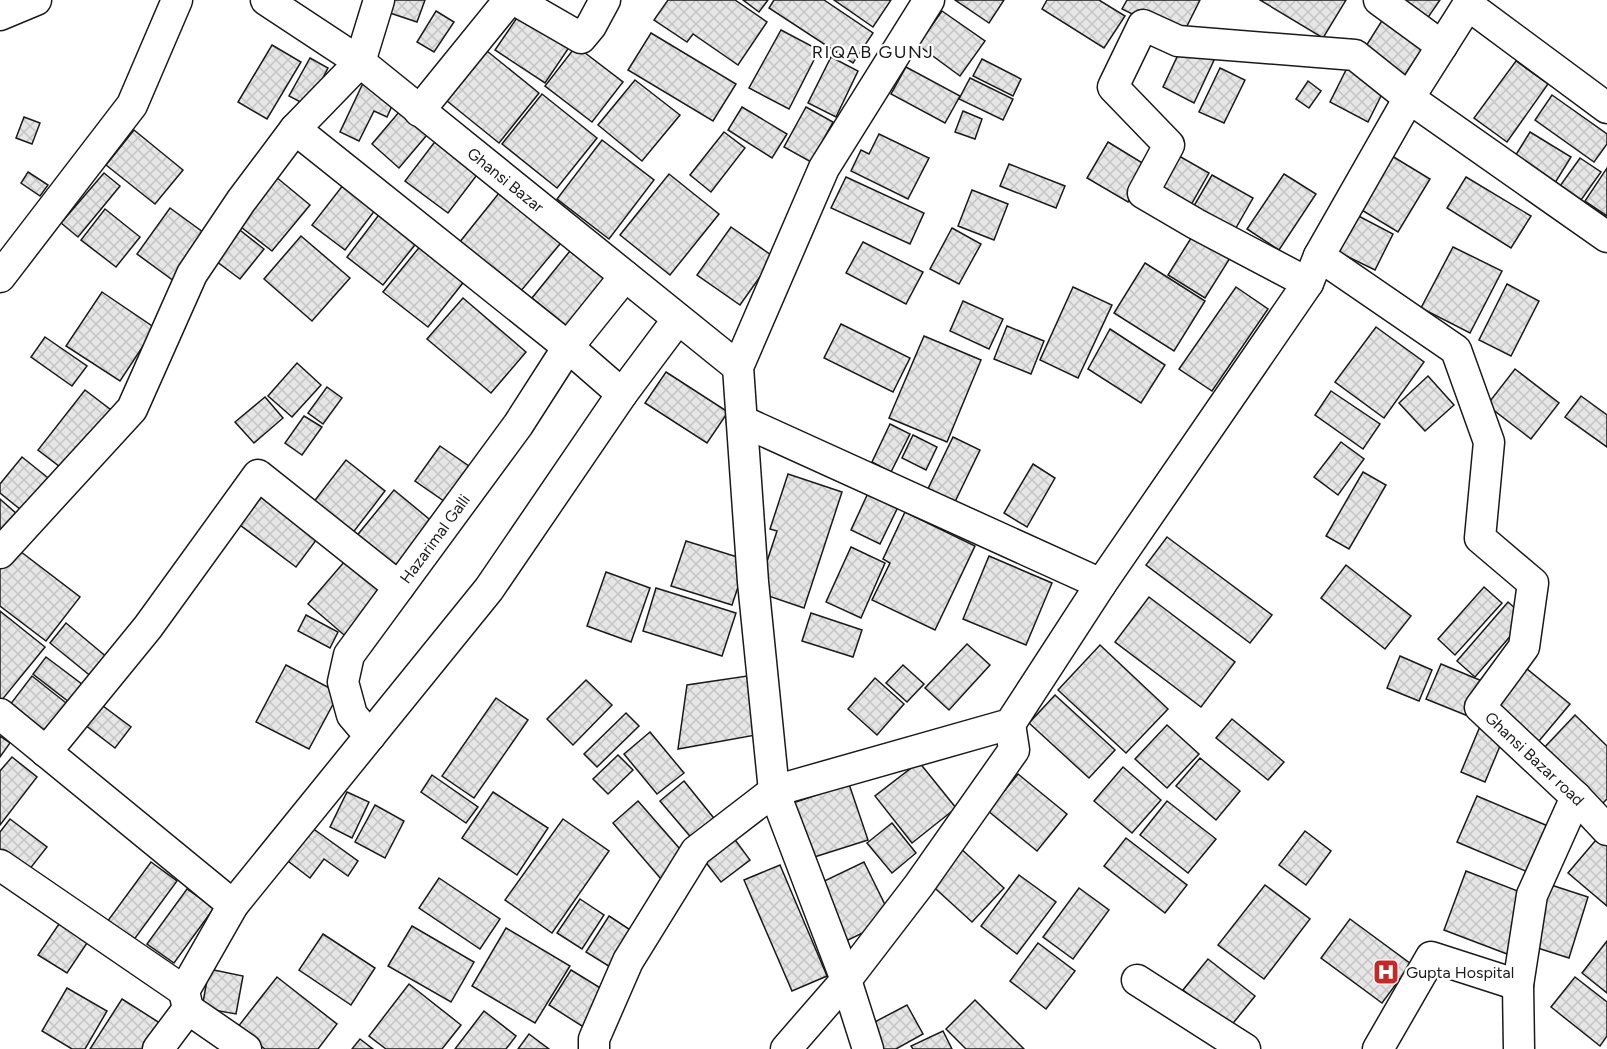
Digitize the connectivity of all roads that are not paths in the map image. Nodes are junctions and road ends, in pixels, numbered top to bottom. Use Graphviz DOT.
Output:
graph roads {
  1 [pos="36,0"];
  2 [pos="177,0"];
  3 [pos="266,0"];
  4 [pos="379,0"];
  5 [pos="509,0"];
  6 [pos="515,0"];
  7 [pos="605,0"];
  8 [pos="930,0"];
  9 [pos="1379,0"];
  10 [pos="1469,3"];
  11 [pos="0,15"];
  12 [pos="1442,46"];
  13 [pos="360,62"];
  14 [pos="1409,98"];
  15 [pos="1607,108"];
  16 [pos="419,111"];
  17 [pos="295,129"];
  18 [pos="1607,237"];
  19 [pos="1319,256"];
  20 [pos="625,276"];
  21 [pos="0,277"];
  22 [pos="1308,283"];
  23 [pos="678,319"];
  24 [pos="568,347"];
  25 [pos="738,367"];
  26 [pos="622,394"];
  27 [pos="742,421"];
  28 [pos="0,553"];
  29 [pos="1101,584"];
  30 [pos="399,587"];
  31 [pos="0,714"];
  32 [pos="1010,724"];
  33 [pos="370,736"];
  34 [pos="46,752"];
  35 [pos="774,791"];
  36 [pos="1576,797"];
  37 [pos="1607,830"];
  38 [pos="0,865"];
  39 [pos="233,905"];
  40 [pos="846,980"];
  41 [pos="1137,980"];
  42 [pos="1518,985"];
  43 [pos="186,1000"];
  44 [pos="158,1049"];
  45 [pos="246,1049"];
  46 [pos="594,1049"];
  47 [pos="786,1049"];
  48 [pos="868,1049"];
  49 [pos="1245,1049"];
  50 [pos="1378,1049"];
  51 [pos="1519,1049"];
  1 -- 11 [label="street"];
  2 -- 21 [label="street"];
  3 -- 13 [label="street, Ghansi Bazar"];
  4 -- 13 [label="street"];
  5 -- 16 [label="street"];
  6 -- 7 [label="street"];
  8 -- 25 [label="street"];
  9 -- 12 [label="street"];
  10 -- 12 [label="street"];
  10 -- 15 [label="street"];
  12 -- 14 [label="street"];
  13 -- 16 [label="street, Ghansi Bazar"];
  13 -- 17 [label="street"];
  14 -- 18 [label="street"];
  14 -- 19 [label="street"];
  14 -- 22 [label="street"];
  16 -- 20 [label="street, Ghansi Bazar"];
  17 -- 24 [label="street"];
  17 -- 28 [label="street"];
  19 -- 22 [label="street"];
  19 -- 36 [label="street, Ghansi Bazar road"];
  20 -- 23 [label="street, Ghansi Bazar"];
  20 -- 24 [label="street, Hazarimal Galli"];
  22 -- 29 [label="street"];
  23 -- 25 [label="street, Ghansi Bazar"];
  23 -- 26 [label="street"];
  24 -- 26 [label="street"];
  24 -- 30 [label="street, Hazarimal Galli"];
  25 -- 27 [label="street"];
  26 -- 33 [label="street"];
  27 -- 29 [label="street"];
  27 -- 35 [label="street"];
  29 -- 32 [label="street"];
  30 -- 33 [label="street, Hazarimal Galli"];
  30 -- 34 [label="street"];
  31 -- 34 [label="street"];
  32 -- 35 [label="street"];
  32 -- 40 [label="street"];
  33 -- 39 [label="street"];
  34 -- 39 [label="street"];
  35 -- 40 [label="street"];
  35 -- 46 [label="street"];
  36 -- 37 [label="street, Ghansi Bazar road"];
  36 -- 42 [label="street"];
  38 -- 43 [label="street"];
  39 -- 43 [label="street"];
  40 -- 47 [label="street"];
  40 -- 48 [label="street"];
  41 -- 49 [label="street"];
  42 -- 50 [label="street"];
  42 -- 51 [label="street"];
  43 -- 44 [label="street"];
  43 -- 45 [label="street"];
}
